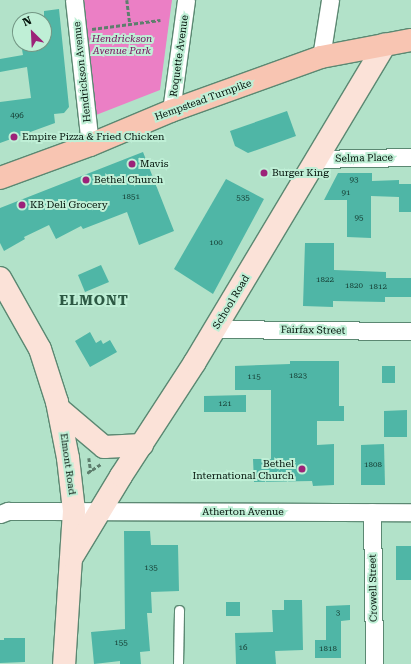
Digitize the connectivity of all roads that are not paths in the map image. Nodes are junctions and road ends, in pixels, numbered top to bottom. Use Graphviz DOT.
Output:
graph roads {
  1 [pos="74,0"];
  2 [pos="186,0"];
  3 [pos="330,0"];
  4 [pos="411,40"];
  5 [pos="385,44"];
  6 [pos="321,57"];
  7 [pos="171,112"];
  8 [pos="90,145"];
  9 [pos="411,157"];
  10 [pos="316,159"];
  11 [pos="0,178"];
  12 [pos="0,278"];
  13 [pos="214,330"];
  14 [pos="411,331"];
  15 [pos="59,409"];
  16 [pos="142,445"];
  17 [pos="74,511"];
  18 [pos="101,511"];
  19 [pos="372,512"];
  20 [pos="411,512"];
  21 [pos="0,514"];
  22 [pos="72,557"];
  23 [pos="179,610"];
  24 [pos="64,664"];
  25 [pos="178,664"];
  26 [pos="374,664"];
  1 -- 8 [label="street, Hendrickson Avenue"];
  2 -- 7 [label="street, Roquette Avenue"];
  3 -- 6 [label="street"];
  4 -- 5 [label="main road, Hempstead Turnpike"];
  5 -- 6 [label="main road, Hempstead Turnpike"];
  5 -- 10 [label="main road, School Road"];
  6 -- 7 [label="main road, Hempstead Turnpike"];
  7 -- 8 [label="main road, Hempstead Turnpike"];
  8 -- 11 [label="main road, Hempstead Turnpike"];
  9 -- 10 [label="street, Selma Place"];
  10 -- 13 [label="main road, School Road"];
  12 -- 15 [label="main road, Elmont Road"];
  13 -- 14 [label="street, Fairfax Street"];
  13 -- 16 [label="main road, School Road"];
  15 -- 16 [label="main road"];
  15 -- 17 [label="main road, Elmont Road"];
  16 -- 18 [label="main road, School Road"];
  17 -- 18 [label="street, Atherton Avenue"];
  17 -- 21 [label="street, Atherton Avenue"];
  17 -- 22 [label="main road, Elmont Road"];
  18 -- 19 [label="street, Atherton Avenue"];
  18 -- 22 [label="main road, School Road"];
  19 -- 20 [label="street, Atherton Avenue"];
  19 -- 26 [label="street, Crowell Street"];
  22 -- 24 [label="main road, Elmont Road"];
  23 -- 25 [label="lane"];
}
